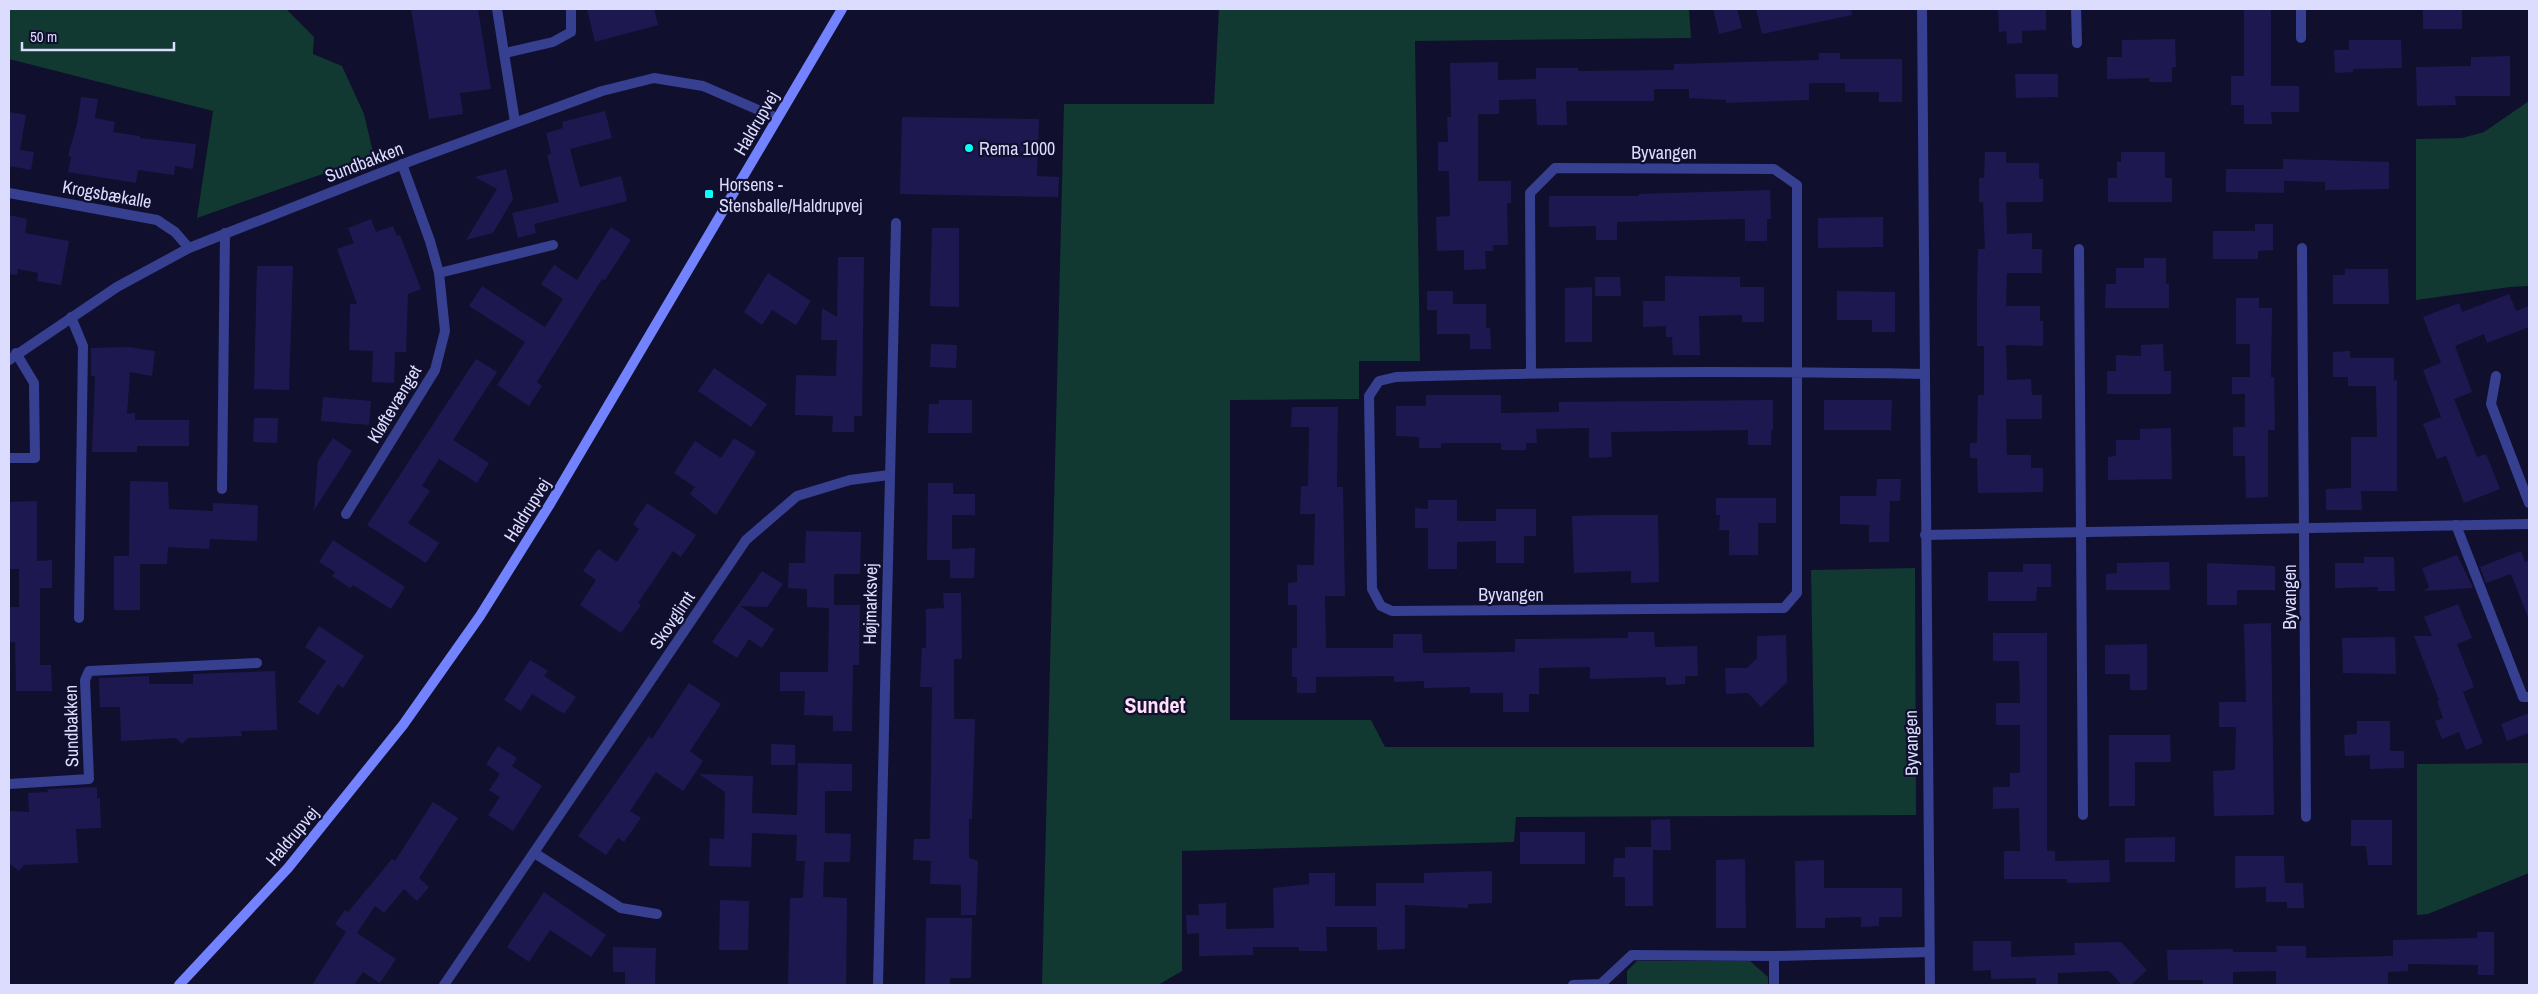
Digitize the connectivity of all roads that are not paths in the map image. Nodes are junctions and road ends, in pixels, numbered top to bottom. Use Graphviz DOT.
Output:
graph roads {
  1 [pos="497,9"];
  2 [pos="571,9"];
  3 [pos="842,9"];
  4 [pos="1922,9"];
  5 [pos="2076,9"];
  6 [pos="2301,9"];
  7 [pos="2302,38"];
  8 [pos="2077,43"];
  9 [pos="505,53"];
  10 [pos="777,118"];
  11 [pos="515,122"];
  12 [pos="402,164"];
  13 [pos="9,194"];
  14 [pos="896,223"];
  15 [pos="225,232"];
  16 [pos="553,245"];
  17 [pos="189,248"];
  18 [pos="2302,248"];
  19 [pos="2079,249"];
  20 [pos="439,273"];
  21 [pos="71,317"];
  22 [pos="13,356"];
  23 [pos="1796,372"];
  24 [pos="1531,373"];
  25 [pos="1924,374"];
  26 [pos="2496,376"];
  27 [pos="9,458"];
  28 [pos="889,475"];
  29 [pos="222,489"];
  30 [pos="2529,503"];
  31 [pos="346,514"];
  32 [pos="2529,524"];
  33 [pos="2456,525"];
  34 [pos="2304,528"];
  35 [pos="2081,532"];
  36 [pos="1926,534"];
  37 [pos="80,618"];
  38 [pos="257,663"];
  39 [pos="2529,697"];
  40 [pos="9,784"];
  41 [pos="2083,815"];
  42 [pos="2306,817"];
  43 [pos="536,854"];
  44 [pos="658,914"];
  45 [pos="1929,952"];
  46 [pos="1774,956"];
  47 [pos="179,985"];
  48 [pos="444,985"];
  49 [pos="878,985"];
  50 [pos="1573,985"];
  51 [pos="1601,985"];
  52 [pos="1774,985"];
  53 [pos="1930,985"];
  1 -- 9 [label="street"];
  2 -- 9 [label="street"];
  3 -- 10 [label="main road, Haldrupvej"];
  4 -- 25 [label="street, Byvangen"];
  5 -- 8 [label="street"];
  6 -- 7 [label="street"];
  9 -- 11 [label="street"];
  10 -- 11 [label="street, Sundbakken"];
  10 -- 47 [label="main road, Haldrupvej"];
  11 -- 12 [label="street, Sundbakken"];
  12 -- 15 [label="street, Sundbakken"];
  12 -- 20 [label="street, Kløftevænget"];
  13 -- 17 [label="street, Krogsbækalle"];
  14 -- 28 [label="street, Højmarksvej"];
  15 -- 17 [label="street, Sundbakken"];
  15 -- 29 [label="street"];
  16 -- 20 [label="street"];
  17 -- 21 [label="street, Sundbakken"];
  18 -- 34 [label="street, Byvangen"];
  19 -- 35 [label="street"];
  20 -- 31 [label="street, Kløftevænget"];
  21 -- 22 [label="street, Sundbakken"];
  21 -- 37 [label="street"];
  22 -- 27 [label="street"];
  23 -- 24 [label="street, Byvangen"];
  23 -- 24 [label="street, Byvangen"];
  23 -- 24 [label="street, Byvangen"];
  23 -- 25 [label="street, Byvangen"];
  25 -- 36 [label="street, Byvangen"];
  26 -- 30 [label="street"];
  28 -- 43 [label="street, Skovglimt"];
  28 -- 49 [label="street, Højmarksvej"];
  32 -- 33 [label="street"];
  33 -- 34 [label="street"];
  33 -- 39 [label="street"];
  34 -- 35 [label="street"];
  34 -- 42 [label="street, Byvangen"];
  35 -- 36 [label="street"];
  35 -- 41 [label="street"];
  36 -- 45 [label="street, Byvangen"];
  38 -- 40 [label="street, Sundbakken"];
  43 -- 44 [label="street"];
  43 -- 48 [label="street, Skovglimt"];
  45 -- 46 [label="street"];
  45 -- 53 [label="street, Byvangen"];
  46 -- 51 [label="street"];
  46 -- 52 [label="street"];
  50 -- 51 [label="street"];
}
